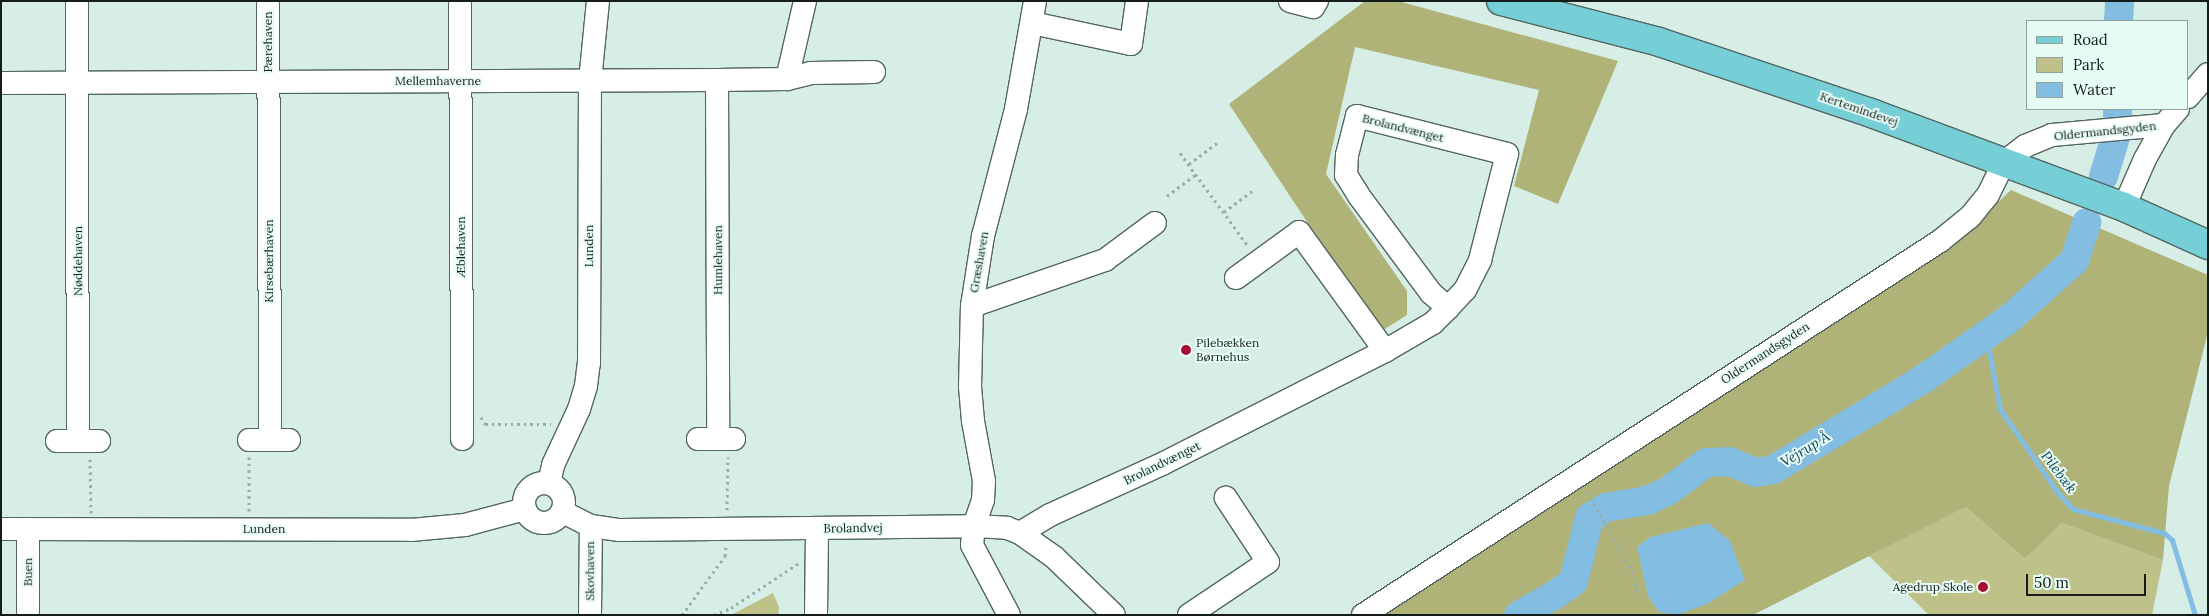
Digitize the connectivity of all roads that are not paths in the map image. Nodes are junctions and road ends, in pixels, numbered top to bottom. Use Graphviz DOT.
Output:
graph roads {
  1 [pos="77,1"];
  2 [pos="268,1"];
  3 [pos="460,1"];
  4 [pos="598,1"];
  5 [pos="805,1"];
  6 [pos="1035,1"];
  7 [pos="1137,1"];
  8 [pos="1290,1"];
  9 [pos="1317,1"];
  10 [pos="1501,1"];
  11 [pos="1032,23"];
  12 [pos="874,72"];
  13 [pos="2208,74"];
  14 [pos="787,79"];
  15 [pos="718,80"];
  16 [pos="460,81"];
  17 [pos="590,81"];
  18 [pos="77,82"];
  19 [pos="268,82"];
  20 [pos="1,83"];
  21 [pos="2189,96"];
  22 [pos="2171,117"];
  23 [pos="2004,162"];
  24 [pos="2124,207"];
  25 [pos="1155,223"];
  26 [pos="2208,245"];
  27 [pos="1236,278"];
  28 [pos="972,306"];
  29 [pos="1448,308"];
  30 [pos="1385,351"];
  31 [pos="462,439"];
  32 [pos="720,439"];
  33 [pos="269,440"];
  34 [pos="81,441"];
  35 [pos="549,483"];
  36 [pos="1226,498"];
  37 [pos="525,509"];
  38 [pos="563,512"];
  39 [pos="591,526"];
  40 [pos="974,526"];
  41 [pos="1,528"];
  42 [pos="28,528"];
  43 [pos="817,528"];
  44 [pos="1020,533"];
  45 [pos="28,615"];
  46 [pos="590,615"];
  47 [pos="816,615"];
  48 [pos="1009,615"];
  49 [pos="1114,615"];
  50 [pos="1189,615"];
  51 [pos="1362,615"];
  1 -- 18 [label="street, Nøddehaven"];
  2 -- 19 [label="street, Pærehaven"];
  3 -- 16 [label="street, Æblehaven"];
  4 -- 17 [label="street, Lunden"];
  5 -- 14 [label="street"];
  6 -- 11 [label="street, Græshaven"];
  7 -- 11 [label="street"];
  8 -- 9 [label="street"];
  10 -- 23 [label="main road, Kertemindevej"];
  11 -- 28 [label="street, Græshaven"];
  12 -- 14 [label="street, Mellemhaverne"];
  13 -- 21 [label="street"];
  14 -- 15 [label="street, Mellemhaverne"];
  15 -- 17 [label="street, Mellemhaverne"];
  15 -- 32 [label="street, Humlehaven"];
  16 -- 17 [label="street, Mellemhaverne"];
  16 -- 19 [label="street, Mellemhaverne"];
  16 -- 31 [label="street, Æblehaven"];
  17 -- 35 [label="street, Lunden"];
  18 -- 19 [label="street, Mellemhaverne"];
  18 -- 20 [label="street, Mellemhaverne"];
  18 -- 34 [label="street, Nøddehaven"];
  19 -- 33 [label="street, Kirsebærhaven"];
  22 -- 23 [label="street, Oldermandsgyden"];
  22 -- 24 [label="street, Oldermandsgyden"];
  23 -- 24 [label="main road, Kertemindevej"];
  23 -- 51 [label="street, Oldermandsgyden"];
  24 -- 26 [label="main road, Kertemindevej"];
  25 -- 28 [label="street"];
  27 -- 30 [label="street"];
  28 -- 40 [label="street, Græshaven"];
  29 -- 29 [label="street, Brolandvænget"];
  29 -- 30 [label="street, Brolandvænget"];
  30 -- 44 [label="street, Brolandvænget"];
  35 -- 37 [label="street"];
  35 -- 38 [label="street"];
  36 -- 50 [label="street"];
  37 -- 38 [label="street"];
  37 -- 42 [label="street, Lunden"];
  38 -- 39 [label="street, Brolandvej"];
  39 -- 43 [label="street, Brolandvej"];
  39 -- 46 [label="street, Skovhaven"];
  40 -- 43 [label="street, Brolandvej"];
  40 -- 44 [label="street, Brolandvej"];
  40 -- 48 [label="street"];
  41 -- 42 [label="street, Lunden"];
  42 -- 45 [label="street, Buen"];
  43 -- 47 [label="street"];
  44 -- 49 [label="street, Brolandvej"];
}
